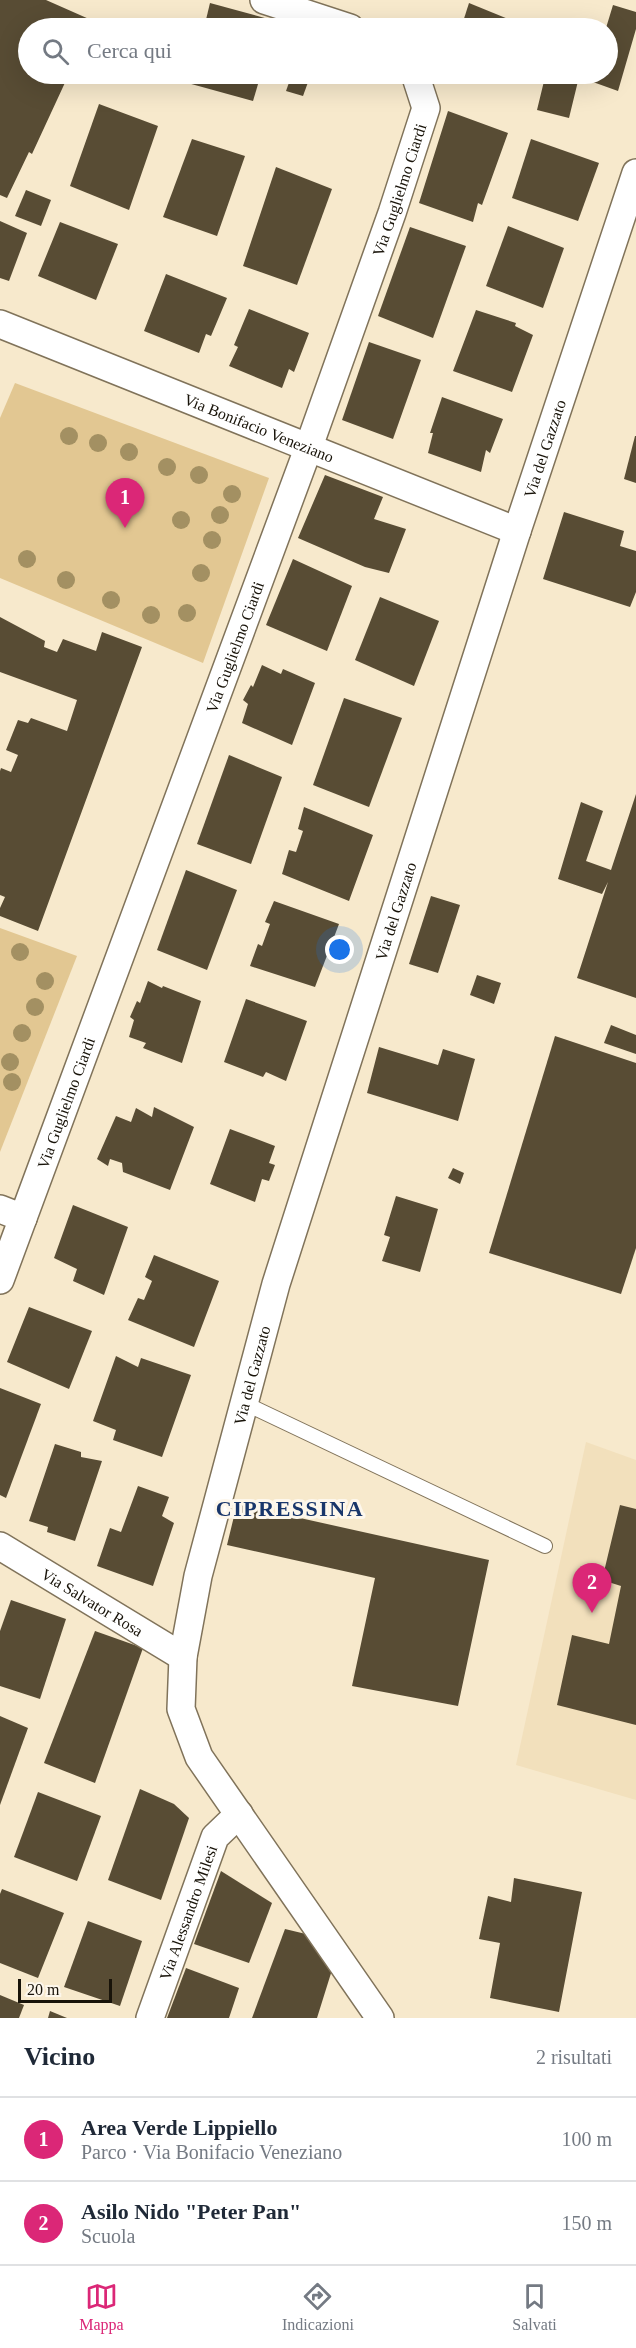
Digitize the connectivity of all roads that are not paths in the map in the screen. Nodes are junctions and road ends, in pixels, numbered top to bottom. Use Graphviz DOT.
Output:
graph roads {
  1 [pos="264,0"];
  2 [pos="293,5"];
  3 [pos="325,18"];
  4 [pos="418,84"];
  5 [pos="636,173"];
  6 [pos="0,324"];
  7 [pos="308,449"];
  8 [pos="517,531"];
  9 [pos="11,1213"];
  10 [pos="0,1280"];
  11 [pos="244,1403"];
  12 [pos="0,1546"];
  13 [pos="545,1546"];
  14 [pos="183,1657"];
  15 [pos="239,1814"];
  16 [pos="150,2018"];
  17 [pos="380,2018"];
  1 -- 2 [label="street"];
  2 -- 3 [label="street"];
  4 -- 7 [label="street, Via Guglielmo Ciardi"];
  5 -- 8 [label="street, Via del Gazzato"];
  6 -- 7 [label="street, Via Bonifacio Veneziano"];
  7 -- 8 [label="street, Via Bonifacio Veneziano"];
  7 -- 9 [label="street, Via Guglielmo Ciardi"];
  8 -- 11 [label="street, Via del Gazzato"];
  9 -- 10 [label="street, Via Guglielmo Ciardi"];
  11 -- 13 [label="lane"];
  11 -- 14 [label="street, Via del Gazzato"];
  12 -- 14 [label="street, Via Salvator Rosa"];
  14 -- 15 [label="street, Via del Gazzato"];
  15 -- 16 [label="street, Via Alessandro Milesi"];
  15 -- 17 [label="street, Via del Gazzato"];
}
